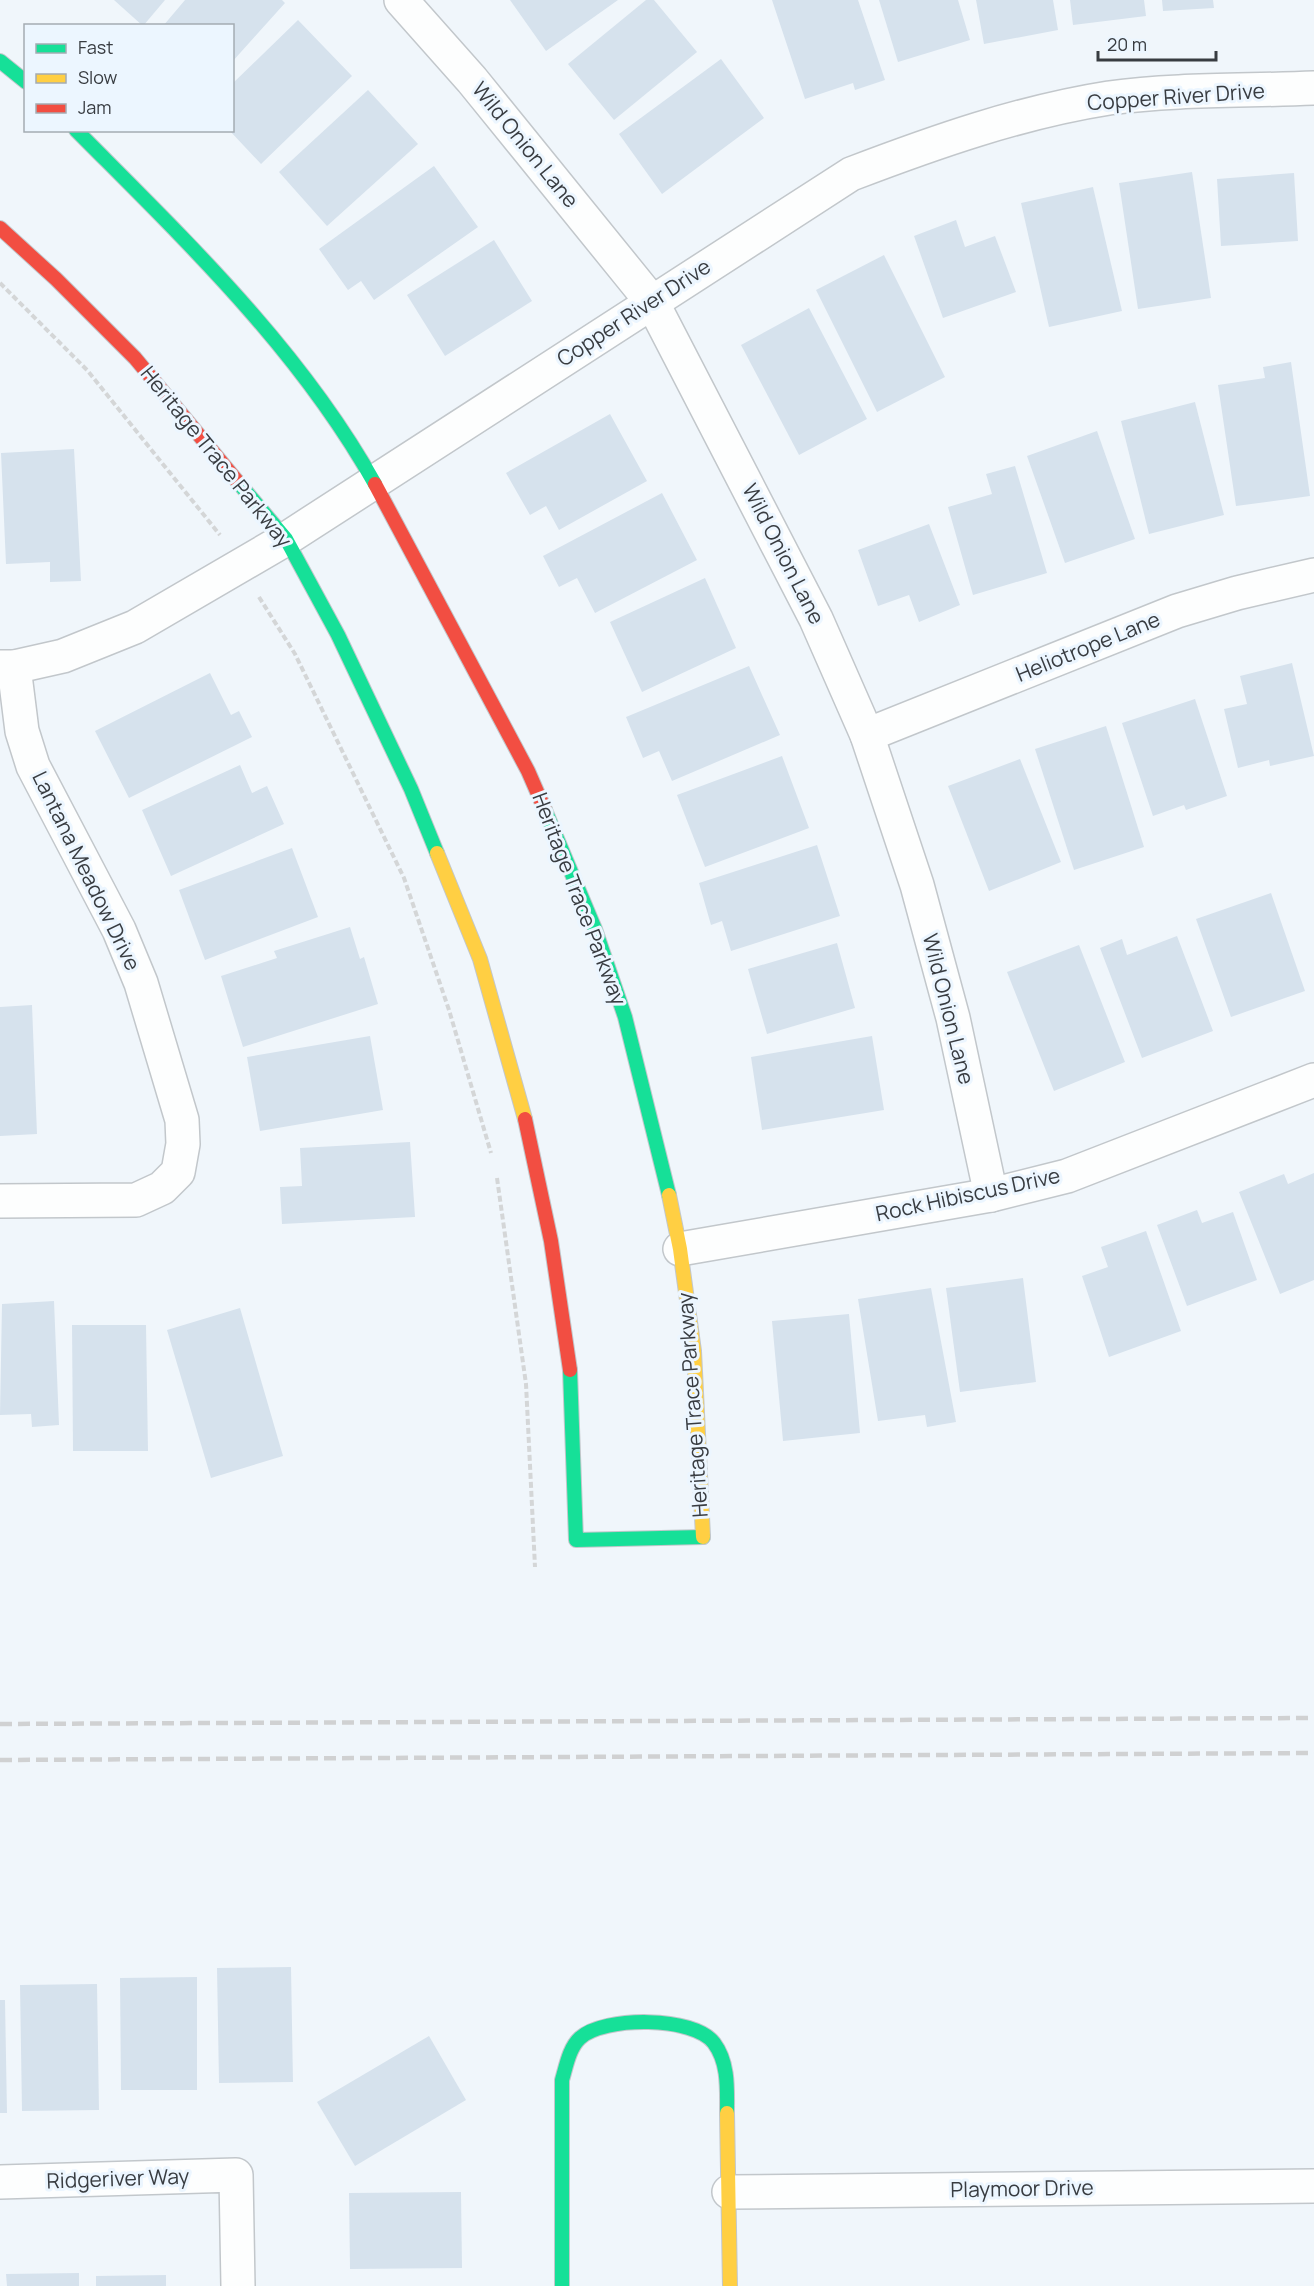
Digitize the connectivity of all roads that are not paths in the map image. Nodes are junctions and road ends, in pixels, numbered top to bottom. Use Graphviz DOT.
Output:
graph roads {
  1 [pos="401,0"];
  2 [pos="0,61"];
  3 [pos="24,80"];
  4 [pos="1314,88"];
  5 [pos="78,132"];
  6 [pos="0,228"];
  7 [pos="652,302"];
  8 [pos="373,481"];
  9 [pos="286,538"];
  10 [pos="1314,575"];
  11 [pos="7,667"];
  12 [pos="867,735"];
  13 [pos="1314,1080"];
  14 [pos="991,1195"];
  15 [pos="0,1201"];
  16 [pos="680,1249"];
  17 [pos="0,2182"];
  18 [pos="1314,2186"];
  19 [pos="729,2192"];
  20 [pos="238,2286"];
  21 [pos="561,2286"];
  22 [pos="730,2286"];
  1 -- 7 [label="street, Wild Onion Lane"];
  2 -- 3 [label="street"];
  4 -- 7 [label="street, Copper River Drive"];
  5 -- 8 [label="street, Heritage Trace Parkway"];
  6 -- 9 [label="street, Heritage Trace Parkway"];
  7 -- 8 [label="street, Copper River Drive"];
  7 -- 12 [label="street, Wild Onion Lane"];
  8 -- 9 [label="street, Copper River Drive"];
  8 -- 16 [label="street, Heritage Trace Parkway"];
  9 -- 11 [label="street, Copper River Drive"];
  9 -- 16 [label="street, Heritage Trace Parkway"];
  10 -- 12 [label="street, Heliotrope Lane"];
  11 -- 15 [label="street, Lantana Meadow Drive"];
  12 -- 14 [label="street, Wild Onion Lane"];
  13 -- 14 [label="street, Rock Hibiscus Drive"];
  14 -- 16 [label="street, Rock Hibiscus Drive"];
  17 -- 20 [label="street, Ridgeriver Way"];
  18 -- 19 [label="street, Playmoor Drive"];
  19 -- 21 [label="street"];
  19 -- 22 [label="street"];
}
